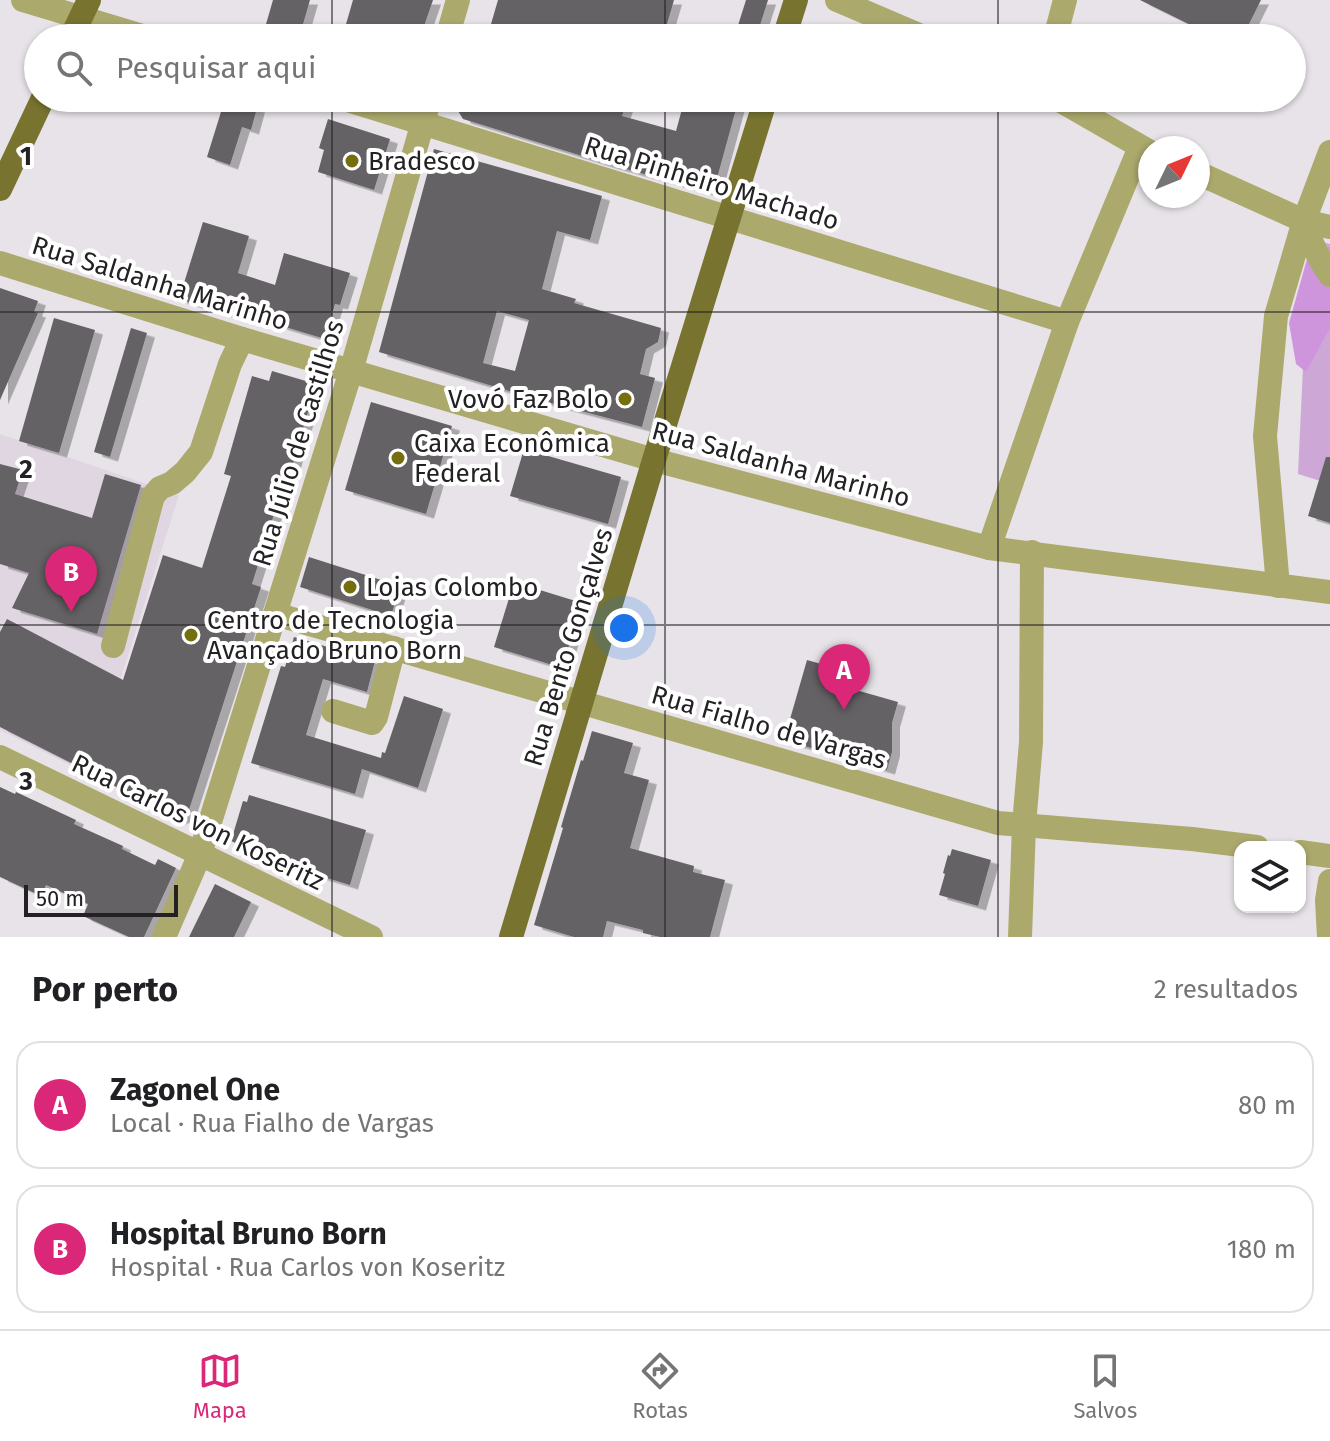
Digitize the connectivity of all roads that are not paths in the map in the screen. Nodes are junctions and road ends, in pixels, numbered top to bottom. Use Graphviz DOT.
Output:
graph roads {
  1 [pos="23,0"];
  2 [pos="458,0"];
  3 [pos="796,0"];
  4 [pos="837,0"];
  5 [pos="1065,0"];
  6 [pos="80,18"];
  7 [pos="101,24"];
  8 [pos="451,24"];
  9 [pos="788,24"];
  10 [pos="893,24"];
  11 [pos="1059,24"];
  12 [pos="36,112"];
  13 [pos="387,112"];
  14 [pos="426,112"];
  15 [pos="762,112"];
  16 [pos="1080,112"];
  17 [pos="423,123"];
  18 [pos="1138,145"];
  19 [pos="1330,152"];
  20 [pos="1138,165"];
  21 [pos="1210,178"];
  22 [pos="0,189"];
  23 [pos="730,218"];
  24 [pos="1304,221"];
  25 [pos="1330,227"];
  26 [pos="1330,252"];
  27 [pos="0,263"];
  28 [pos="1330,275"];
  29 [pos="1067,322"];
  30 [pos="242,339"];
  31 [pos="351,371"];
  32 [pos="654,460"];
  33 [pos="989,548"];
  34 [pos="1032,552"];
  35 [pos="1278,586"];
  36 [pos="1330,592"];
  37 [pos="275,614"];
  38 [pos="113,646"];
  39 [pos="394,648"];
  40 [pos="581,702"];
  41 [pos="333,711"];
  42 [pos="0,757"];
  43 [pos="1024,825"];
  44 [pos="1234,844"];
  45 [pos="1306,853"];
  46 [pos="200,854"];
  47 [pos="1330,856"];
  48 [pos="1330,881"];
  49 [pos="164,937"];
  50 [pos="371,937"];
  51 [pos="511,937"];
  52 [pos="1020,937"];
  53 [pos="1329,937"];
  1 -- 6 [label="street"];
  2 -- 8 [label="street"];
  3 -- 9 [label="main road"];
  4 -- 10 [label="street"];
  5 -- 11 [label="street"];
  6 -- 7 [label="street"];
  12 -- 22 [label="main road"];
  13 -- 17 [label="street, Rua Pinheiro Machado"];
  14 -- 17 [label="street, Rua Júlio de Castilhos"];
  15 -- 23 [label="main road, Rua Bento Gonçalves"];
  16 -- 18 [label="street"];
  17 -- 23 [label="street, Rua Pinheiro Machado"];
  17 -- 31 [label="street, Rua Júlio de Castilhos"];
  19 -- 24 [label="street"];
  20 -- 29 [label="street"];
  21 -- 24 [label="street"];
  23 -- 29 [label="street, Rua Pinheiro Machado"];
  23 -- 32 [label="main road, Rua Bento Gonçalves"];
  24 -- 25 [label="street"];
  24 -- 26 [label="street"];
  24 -- 28 [label="street"];
  24 -- 35 [label="street"];
  27 -- 30 [label="street, Rua Saldanha Marinho"];
  29 -- 33 [label="street"];
  30 -- 31 [label="street, Rua Saldanha Marinho"];
  30 -- 38 [label="street"];
  31 -- 32 [label="street, Rua Saldanha Marinho"];
  31 -- 37 [label="street, Rua Júlio de Castilhos"];
  32 -- 33 [label="street, Rua Saldanha Marinho"];
  32 -- 40 [label="main road, Rua Bento Gonçalves"];
  33 -- 34 [label="street, Rua Saldanha Marinho"];
  34 -- 35 [label="street, Rua Saldanha Marinho"];
  34 -- 43 [label="street"];
  35 -- 36 [label="street, Rua Saldanha Marinho"];
  37 -- 39 [label="street, Rua Fialho de Vargas"];
  37 -- 46 [label="street, Rua Júlio de Castilhos"];
  39 -- 40 [label="street, Rua Fialho de Vargas"];
  39 -- 41 [label="street"];
  40 -- 43 [label="street, Rua Fialho de Vargas"];
  40 -- 51 [label="main road, Rua Bento Gonçalves"];
  42 -- 46 [label="street, Rua Carlos von Koseritz"];
  43 -- 44 [label="street, Rua Fialho de Vargas"];
  43 -- 52 [label="street"];
  45 -- 47 [label="street"];
  46 -- 49 [label="street, Rua Júlio de Castilhos"];
  46 -- 50 [label="street, Rua Carlos von Koseritz"];
  48 -- 53 [label="street"];
}
